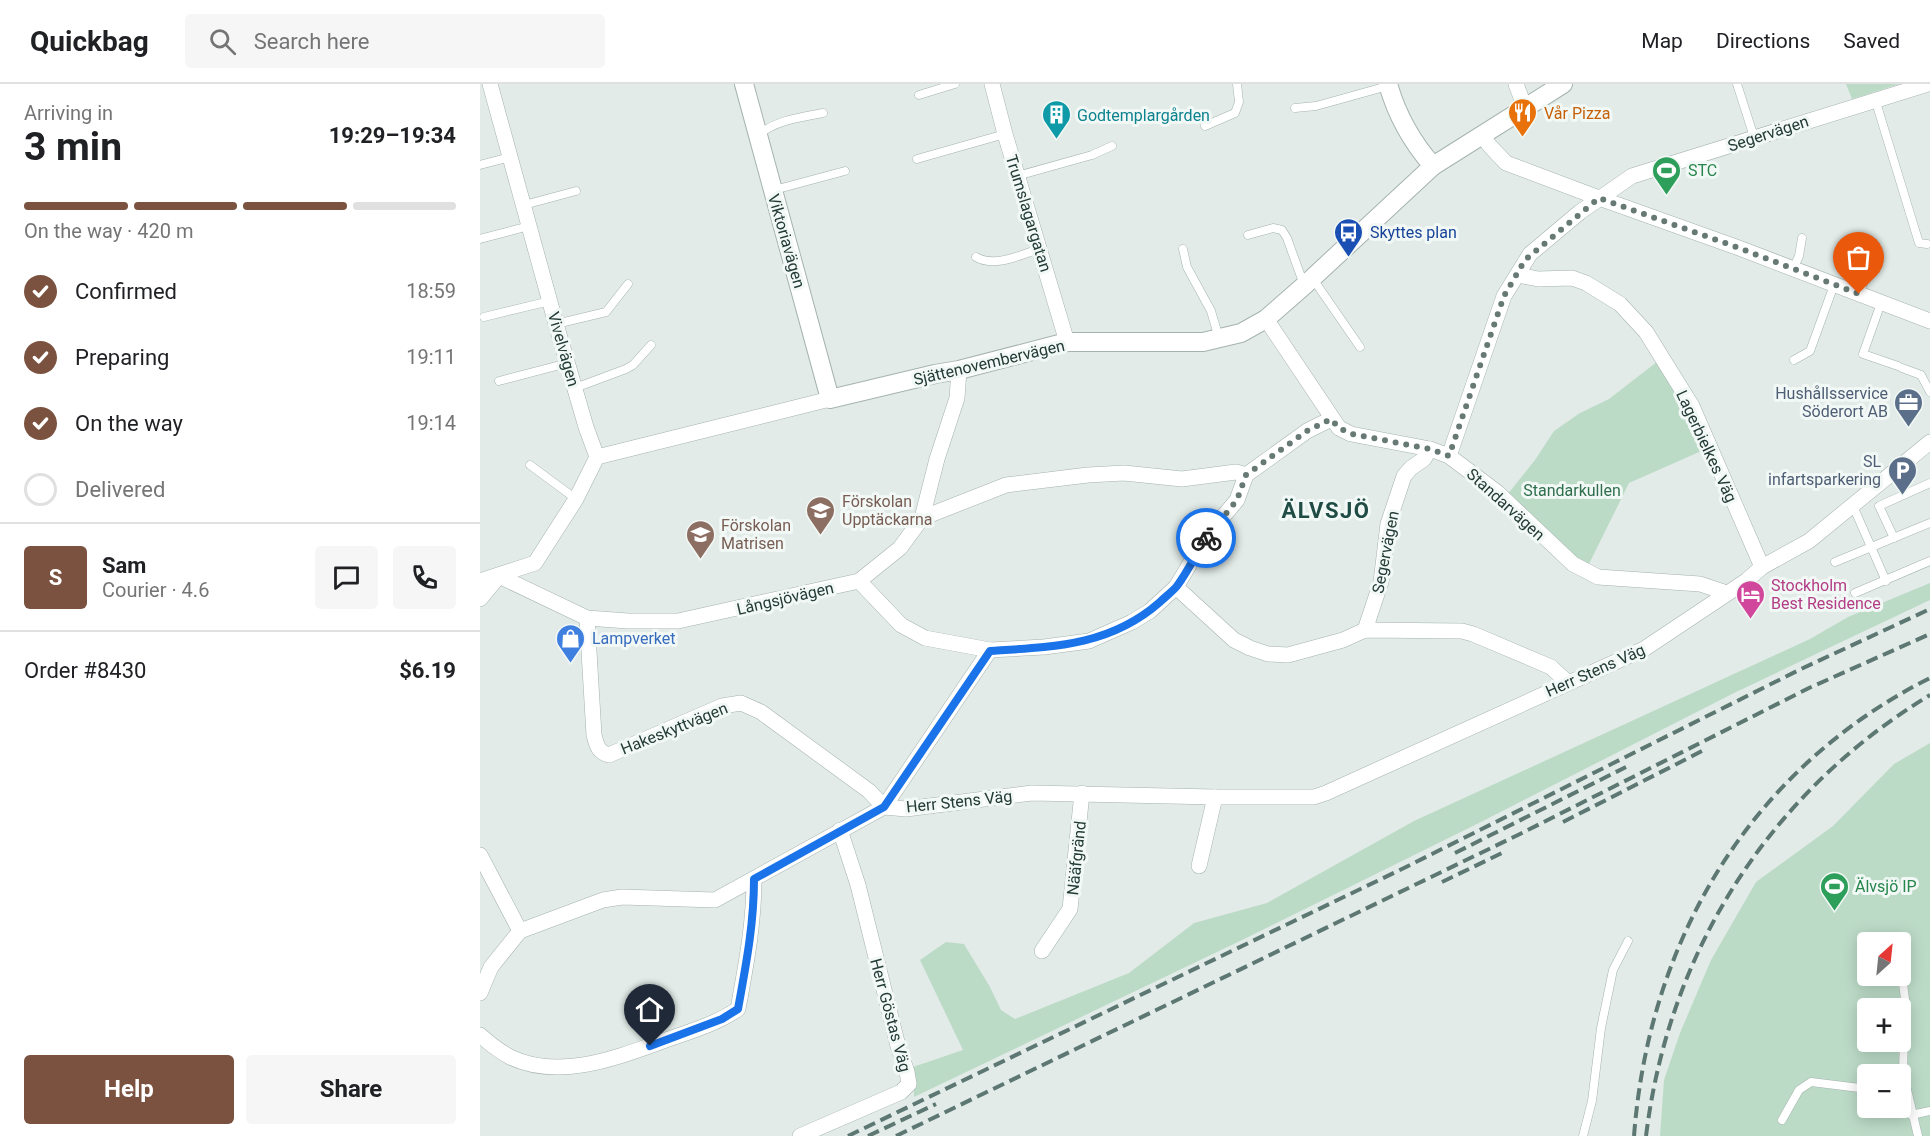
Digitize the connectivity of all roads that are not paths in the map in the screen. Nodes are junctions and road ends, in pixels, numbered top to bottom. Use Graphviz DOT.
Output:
graph roads {
  1 [pos="490,84"];
  2 [pos="744,84"];
  3 [pos="955,84"];
  4 [pos="992,84"];
  5 [pos="1237,84"];
  6 [pos="1516,84"];
  7 [pos="1563,84"];
  8 [pos="1737,84"];
  9 [pos="1928,84"];
  10 [pos="1388,85"];
  11 [pos="919,95"];
  12 [pos="1875,99"];
  13 [pos="1295,108"];
  14 [pos="1525,108"];
  15 [pos="823,113"];
  16 [pos="1205,126"];
  17 [pos="1005,134"];
  18 [pos="758,135"];
  19 [pos="1482,135"];
  20 [pos="1754,137"];
  21 [pos="1112,146"];
  22 [pos="510,157"];
  23 [pos="918,159"];
  24 [pos="480,165"];
  25 [pos="1433,166"];
  26 [pos="845,171"];
  27 [pos="1017,176"];
  28 [pos="576,191"];
  29 [pos="773,191"];
  30 [pos="1599,198"];
  31 [pos="524,205"];
  32 [pos="529,226"];
  33 [pos="1248,235"];
  34 [pos="1802,238"];
  35 [pos="480,239"];
  36 [pos="1927,244"];
  37 [pos="1039,249"];
  38 [pos="1183,249"];
  39 [pos="976,258"];
  40 [pos="1870,266"];
  41 [pos="1793,269"];
  42 [pos="1518,275"];
  43 [pos="1309,282"];
  44 [pos="628,284"];
  45 [pos="1834,285"];
  46 [pos="1859,294"];
  47 [pos="550,301"];
  48 [pos="1881,303"];
  49 [pos="484,317"];
  50 [pos="1266,319"];
  51 [pos="1930,321"];
  52 [pos="556,324"];
  53 [pos="1219,338"];
  54 [pos="1067,342"];
  55 [pos="651,345"];
  56 [pos="1360,347"];
  57 [pos="1794,360"];
  58 [pos="568,363"];
  59 [pos="958,370"];
  60 [pos="499,381"];
  61 [pos="575,388"];
  62 [pos="1930,392"];
  63 [pos="830,399"];
  64 [pos="1331,419"];
  65 [pos="1930,442"];
  66 [pos="1430,449"];
  67 [pos="1449,456"];
  68 [pos="597,457"];
  69 [pos="530,465"];
  70 [pos="1246,475"];
  71 [pos="1930,483"];
  72 [pos="576,499"];
  73 [pos="1853,506"];
  74 [pos="922,518"];
  75 [pos="1930,523"];
  76 [pos="1894,538"];
  77 [pos="1871,547"];
  78 [pos="1930,561"];
  79 [pos="1835,562"];
  80 [pos="1762,567"];
  81 [pos="499,576"];
  82 [pos="1886,580"];
  83 [pos="480,581"];
  84 [pos="859,581"];
  85 [pos="1176,587"];
  86 [pos="1727,593"];
  87 [pos="1856,593"];
  88 [pos="480,599"];
  89 [pos="587,618"];
  90 [pos="1365,630"];
  91 [pos="990,651"];
  92 [pos="1567,682"];
  93 [pos="1082,793"];
  94 [pos="1215,797"];
  95 [pos="884,807"];
  96 [pos="840,830"];
  97 [pos="480,855"];
  98 [pos="1199,866"];
  99 [pos="754,879"];
  100 [pos="520,931"];
  101 [pos="1628,941"];
  102 [pos="1042,951"];
  103 [pos="1903,986"];
  104 [pos="480,993"];
  105 [pos="480,1035"];
  106 [pos="1904,1064"];
  107 [pos="1857,1087"];
  108 [pos="1928,1111"];
  109 [pos="1911,1115"];
  110 [pos="1782,1120"];
  111 [pos="800,1136"];
  112 [pos="1582,1136"];
  113 [pos="1918,1136"];
  1 -- 22 [label="street, Vivelvägen"];
  2 -- 18 [label="street, Viktoriavägen"];
  3 -- 11 [label="lane"];
  4 -- 17 [label="street, Trumslagargatan"];
  5 -- 16 [label="lane"];
  6 -- 14 [label="street"];
  7 -- 14 [label="street, Sjättenovembervägen"];
  8 -- 20 [label="lane"];
  9 -- 12 [label="street, Segervägen"];
  10 -- 13 [label="lane"];
  10 -- 25 [label="street"];
  12 -- 20 [label="street, Segervägen"];
  12 -- 36 [label="lane"];
  14 -- 19 [label="street, Sjättenovembervägen"];
  15 -- 18 [label="lane"];
  17 -- 23 [label="lane"];
  17 -- 27 [label="street, Trumslagargatan"];
  18 -- 29 [label="street, Viktoriavägen"];
  19 -- 25 [label="street, Sjättenovembervägen"];
  19 -- 30 [label="street"];
  20 -- 30 [label="street, Segervägen"];
  21 -- 27 [label="lane"];
  22 -- 24 [label="lane"];
  22 -- 31 [label="street, Vivelvägen"];
  25 -- 43 [label="street, Sjättenovembervägen"];
  26 -- 29 [label="lane"];
  27 -- 37 [label="street, Trumslagargatan"];
  28 -- 31 [label="lane"];
  29 -- 63 [label="street, Viktoriavägen"];
  30 -- 41 [label="street"];
  30 -- 42 [label="street, Segervägen"];
  31 -- 32 [label="street, Vivelvägen"];
  32 -- 35 [label="lane"];
  32 -- 47 [label="street, Vivelvägen"];
  33 -- 43 [label="lane"];
  34 -- 41 [label="lane"];
  37 -- 39 [label="lane"];
  37 -- 54 [label="street, Trumslagargatan"];
  38 -- 53 [label="lane"];
  40 -- 46 [label="lane"];
  41 -- 45 [label="street"];
  42 -- 67 [label="street, Segervägen"];
  42 -- 80 [label="street, Lagerbielkes Väg"];
  43 -- 50 [label="street, Sjättenovembervägen"];
  43 -- 56 [label="lane"];
  44 -- 52 [label="lane"];
  45 -- 46 [label="street"];
  45 -- 57 [label="lane"];
  46 -- 48 [label="street"];
  47 -- 49 [label="lane"];
  47 -- 52 [label="street, Vivelvägen"];
  48 -- 51 [label="street"];
  48 -- 62 [label="lane"];
  50 -- 53 [label="street, Sjättenovembervägen"];
  50 -- 64 [label="street, Standarvägen"];
  52 -- 58 [label="street, Vivelvägen"];
  53 -- 54 [label="street, Sjättenovembervägen"];
  54 -- 59 [label="street, Sjättenovembervägen"];
  55 -- 61 [label="lane"];
  58 -- 60 [label="lane"];
  58 -- 61 [label="street, Vivelvägen"];
  59 -- 63 [label="street, Sjättenovembervägen"];
  59 -- 74 [label="street, Långsjövägen"];
  61 -- 68 [label="street, Vivelvägen"];
  63 -- 68 [label="street, Sjättenovembervägen"];
  64 -- 66 [label="street, Standarvägen"];
  64 -- 70 [label="street"];
  65 -- 73 [label="street, Herr Stens Väg"];
  66 -- 67 [label="street, Standarvägen"];
  66 -- 90 [label="street, Segervägen"];
  67 -- 86 [label="street, Standarvägen"];
  68 -- 72 [label="street"];
  69 -- 72 [label="lane"];
  70 -- 74 [label="street"];
  70 -- 85 [label="street"];
  71 -- 76 [label="lane"];
  72 -- 81 [label="street"];
  73 -- 77 [label="lane"];
  73 -- 80 [label="street, Herr Stens Väg"];
  74 -- 84 [label="street, Långsjövägen"];
  75 -- 76 [label="lane"];
  76 -- 77 [label="lane"];
  77 -- 79 [label="lane"];
  77 -- 82 [label="lane"];
  78 -- 82 [label="lane"];
  80 -- 86 [label="street, Herr Stens Väg"];
  81 -- 83 [label="street"];
  81 -- 88 [label="street"];
  81 -- 89 [label="street, Långsjövägen"];
  82 -- 87 [label="lane"];
  84 -- 89 [label="street, Långsjövägen"];
  84 -- 91 [label="street"];
  85 -- 90 [label="street"];
  85 -- 91 [label="street"];
  86 -- 92 [label="street, Herr Stens Väg"];
  89 -- 95 [label="street, Hakeskyttvägen"];
  90 -- 92 [label="street"];
  91 -- 95 [label="street"];
  92 -- 94 [label="street, Herr Stens Väg"];
  93 -- 94 [label="street, Herr Stens Väg"];
  93 -- 95 [label="street, Herr Stens Väg"];
  93 -- 102 [label="street, Nääfgränd"];
  94 -- 98 [label="street"];
  95 -- 96 [label="street, Herr Stens Väg"];
  96 -- 99 [label="street, Herr Stens Väg"];
  96 -- 111 [label="street, Herr Göstas Väg"];
  97 -- 100 [label="street"];
  99 -- 100 [label="street, Herr Stens Väg"];
  99 -- 105 [label="street"];
  100 -- 104 [label="street"];
  101 -- 112 [label="lane"];
  103 -- 106 [label="lane"];
  107 -- 110 [label="lane"];
  108 -- 109 [label="lane"];
  109 -- 113 [label="lane"];
}
